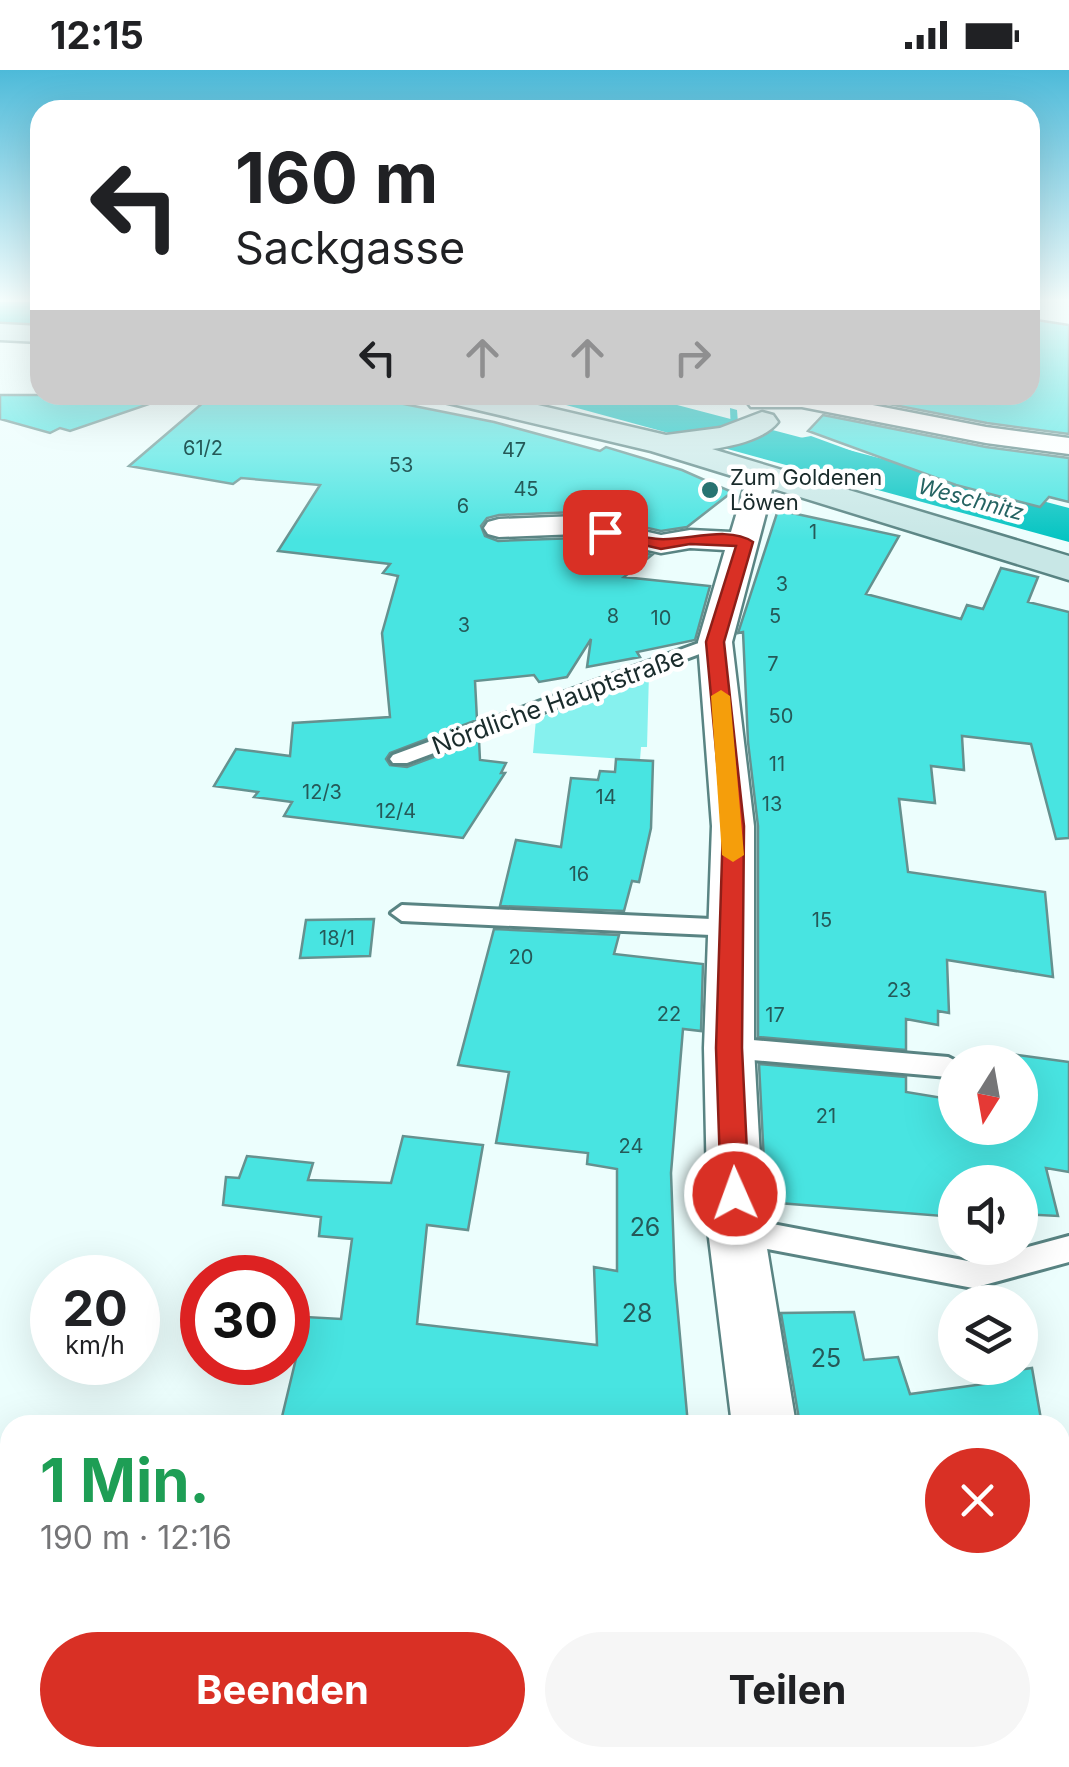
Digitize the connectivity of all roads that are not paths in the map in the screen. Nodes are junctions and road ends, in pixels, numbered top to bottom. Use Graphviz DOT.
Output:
graph roads {
  1 [pos="500,405"];
  2 [pos="841,405"];
  3 [pos="760,409"];
  4 [pos="673,443"];
  5 [pos="1069,446"];
  6 [pos="762,471"];
  7 [pos="499,528"];
  8 [pos="745,542"];
  9 [pos="1069,568"];
  10 [pos="715,642"];
  11 [pos="400,760"];
  12 [pos="402,913"];
  13 [pos="733,928"];
  14 [pos="729,1048"];
  15 [pos="938,1065"];
  16 [pos="736,1230"];
  17 [pos="1069,1250"];
  18 [pos="763,1415"];
  1 -- 4 [label="main road"];
  2 -- 5 [label="street"];
  3 -- 4 [label="main road"];
  3 -- 6 [label="main road"];
  4 -- 6 [label="main road"];
  6 -- 8 [label="street, Nördliche Hauptstraße"];
  6 -- 9 [label="main road"];
  7 -- 8 [label="street"];
  8 -- 10 [label="street, Nördliche Hauptstraße"];
  10 -- 11 [label="lane, Nördliche Hauptstraße"];
  10 -- 13 [label="street, Nördliche Hauptstraße"];
  12 -- 13 [label="lane"];
  13 -- 14 [label="street, Nördliche Hauptstraße"];
  14 -- 15 [label="lane"];
  14 -- 16 [label="street, Nördliche Hauptstraße"];
  16 -- 17 [label="lane"];
  16 -- 18 [label="street, Nördliche Hauptstraße"];
}
